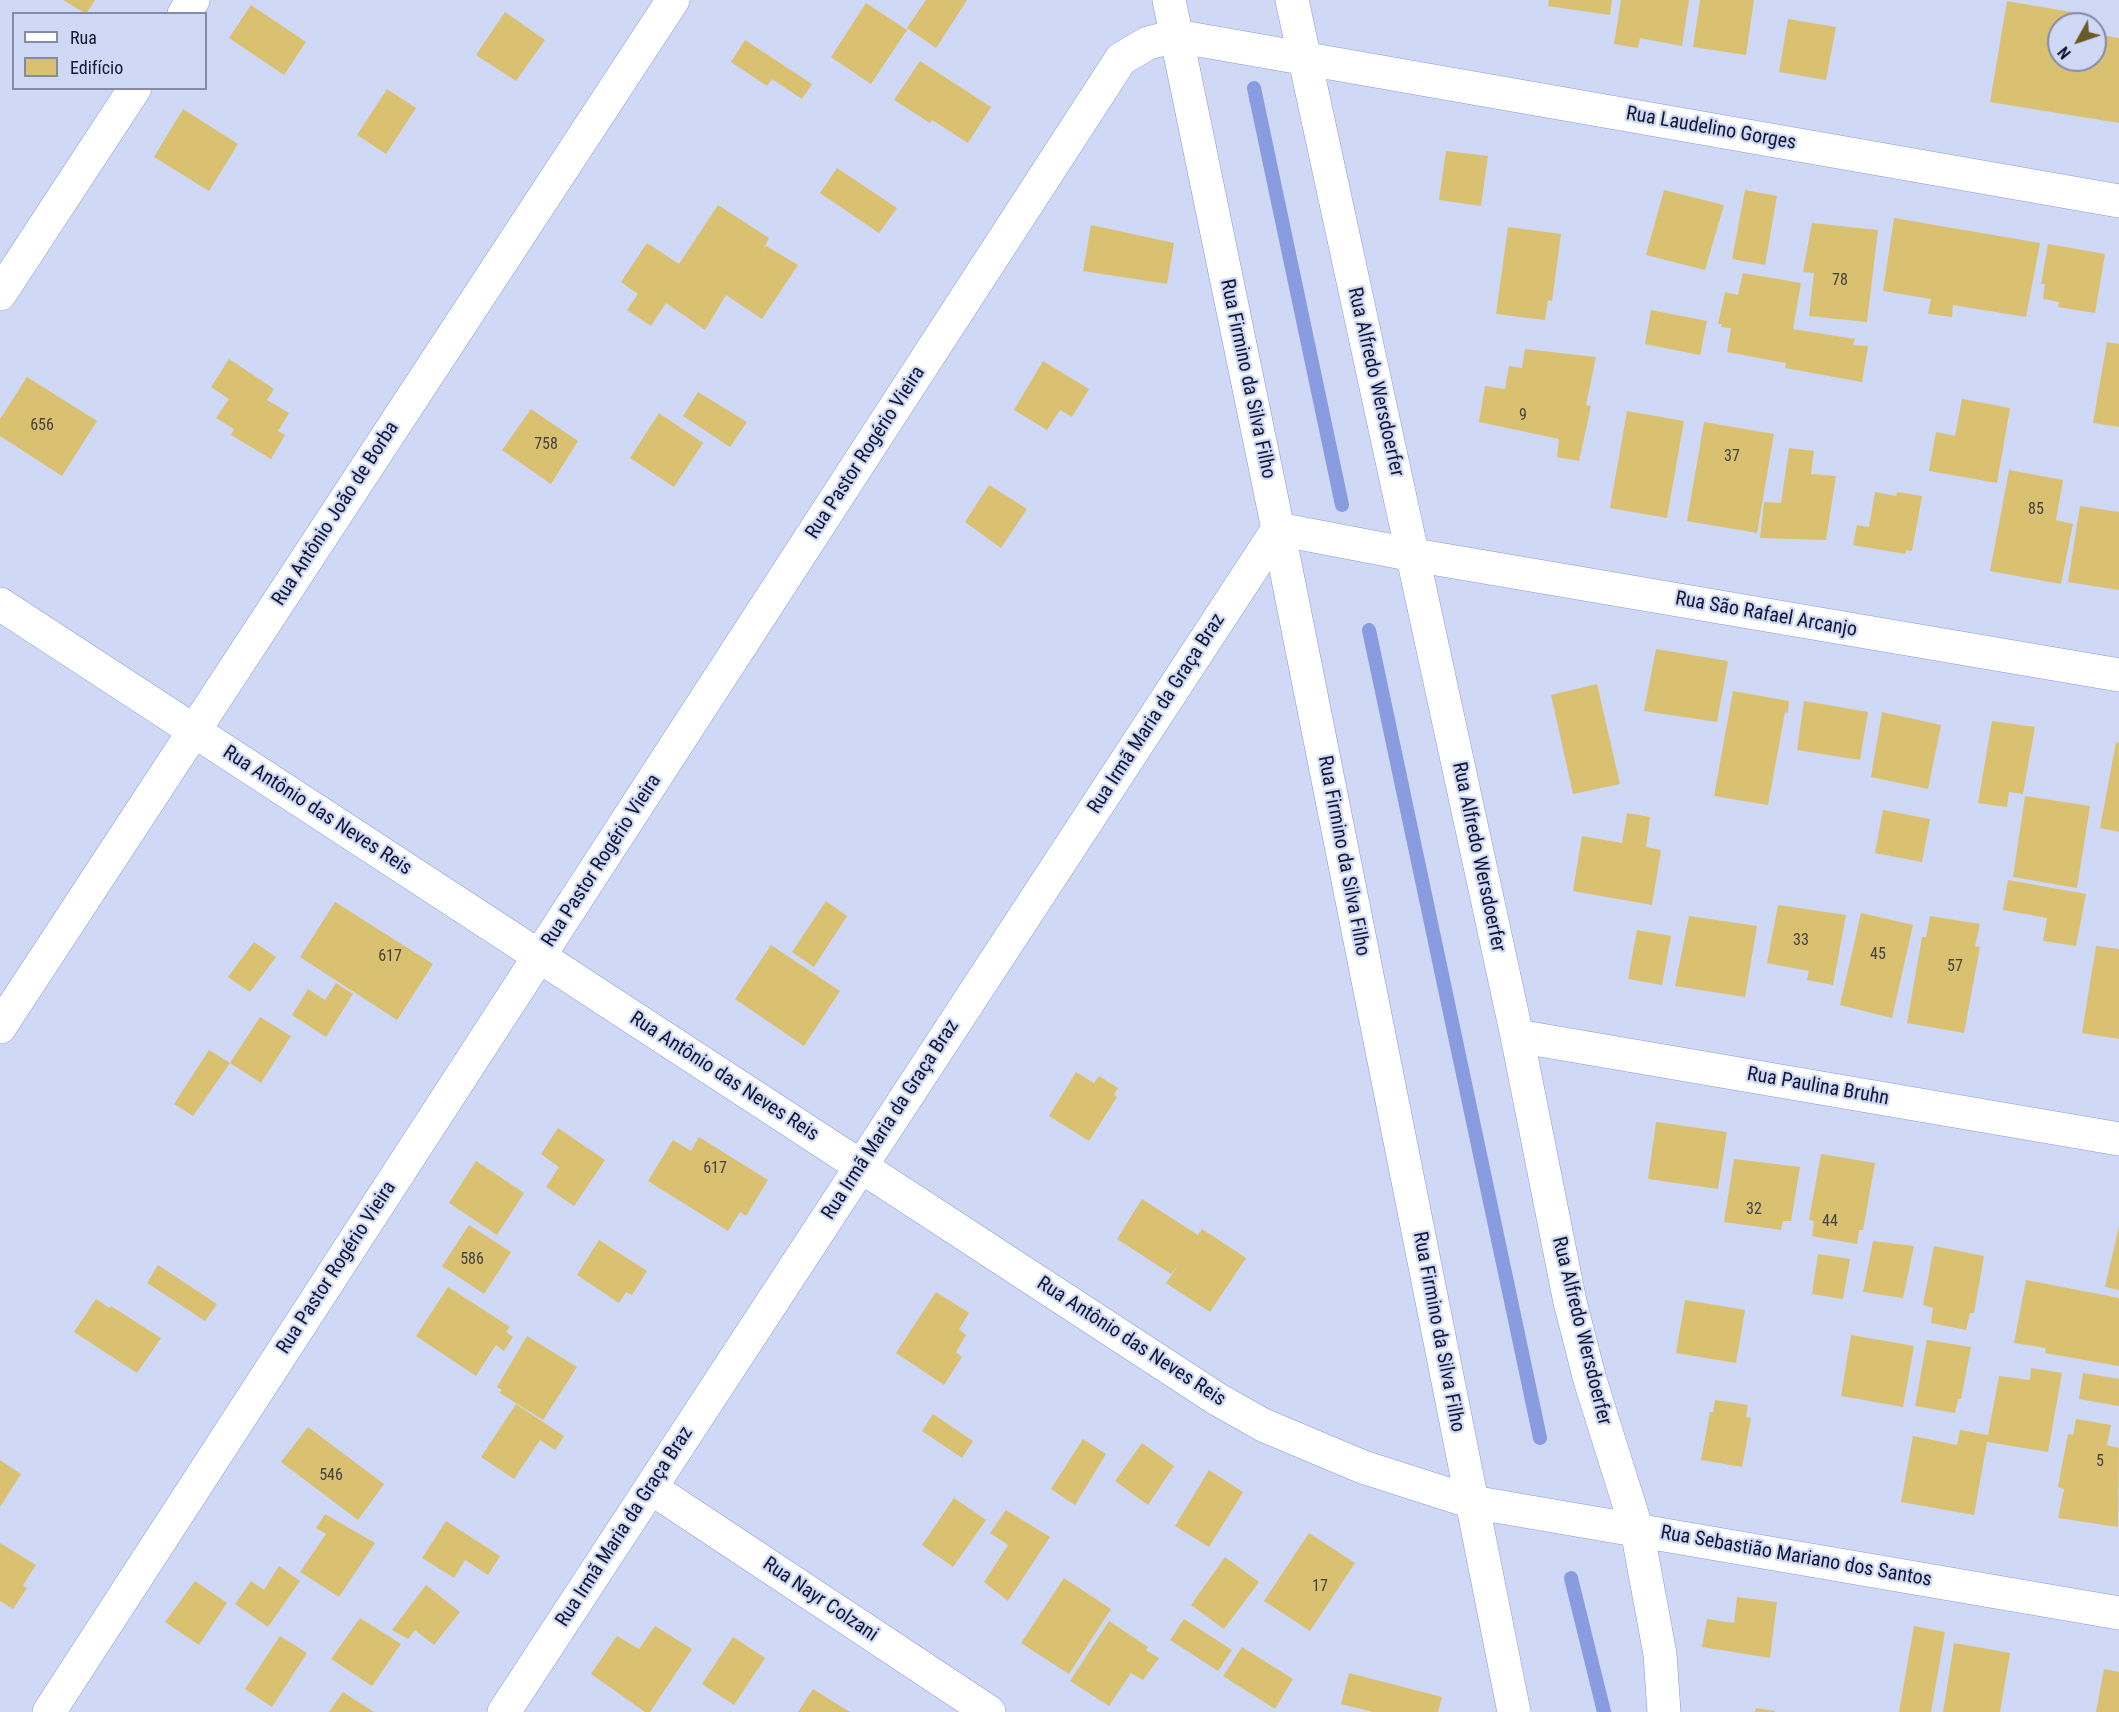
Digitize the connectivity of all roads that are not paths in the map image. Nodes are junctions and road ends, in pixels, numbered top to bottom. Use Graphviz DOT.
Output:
graph roads {
  1 [pos="673,0"];
  2 [pos="1169,0"];
  3 [pos="1292,0"];
  4 [pos="1176,36"];
  5 [pos="1302,58"];
  6 [pos="134,90"];
  7 [pos="2119,201"];
  8 [pos="0,294"];
  9 [pos="1278,529"];
  10 [pos="1414,555"];
  11 [pos="0,604"];
  12 [pos="2119,675"];
  13 [pos="194,731"];
  14 [pos="540,957"];
  15 [pos="0,1027"];
  16 [pos="1517,1035"];
  17 [pos="2119,1139"];
  18 [pos="861,1166"];
  19 [pos="651,1488"];
  20 [pos="1472,1502"];
  21 [pos="1636,1530"];
  22 [pos="2119,1613"];
  23 [pos="49,1712"];
  24 [pos="504,1712"];
  25 [pos="989,1712"];
  26 [pos="1514,1712"];
  27 [pos="1664,1712"];
  1 -- 13 [label="street, Rua Antônio João de Borba"];
  2 -- 4 [label="street, Rua Firmino da Silva Filho"];
  3 -- 5 [label="street, Rua Alfredo Wersdoerfer"];
  4 -- 5 [label="street, Rua Laudelino Gorges"];
  4 -- 9 [label="street, Rua Firmino da Silva Filho"];
  4 -- 14 [label="street, Rua Pastor Rogério Vieira"];
  5 -- 7 [label="street, Rua Laudelino Gorges"];
  5 -- 10 [label="street, Rua Alfredo Wersdoerfer"];
  6 -- 8 [label="street"];
  9 -- 10 [label="street, Rua São Rafael Arcanjo"];
  9 -- 18 [label="street, Rua Irmã Maria da Graça Braz"];
  9 -- 20 [label="street, Rua Firmino da Silva Filho"];
  10 -- 12 [label="street, Rua São Rafael Arcanjo"];
  10 -- 16 [label="street, Rua Alfredo Wersdoerfer"];
  11 -- 13 [label="street, Rua Antônio das Neves Reis"];
  13 -- 14 [label="street, Rua Antônio das Neves Reis"];
  13 -- 15 [label="street, Rua Antônio João de Borba"];
  14 -- 18 [label="street, Rua Antônio das Neves Reis"];
  14 -- 23 [label="street, Rua Pastor Rogério Vieira"];
  16 -- 17 [label="street, Rua Paulina Bruhn"];
  16 -- 21 [label="street, Rua Alfredo Wersdoerfer"];
  18 -- 19 [label="street, Rua Irmã Maria da Graça Braz"];
  18 -- 20 [label="street, Rua Antônio das Neves Reis"];
  19 -- 24 [label="street, Rua Irmã Maria da Graça Braz"];
  19 -- 25 [label="street, Rua Nayr Colzani"];
  20 -- 21 [label="street, Rua Sebastião Mariano dos Santos"];
  20 -- 26 [label="street, Rua Firmino da Silva Filho"];
  21 -- 22 [label="street, Rua Sebastião Mariano dos Santos"];
  21 -- 27 [label="street, Rua Alfredo Wersdoerfer"];
}
